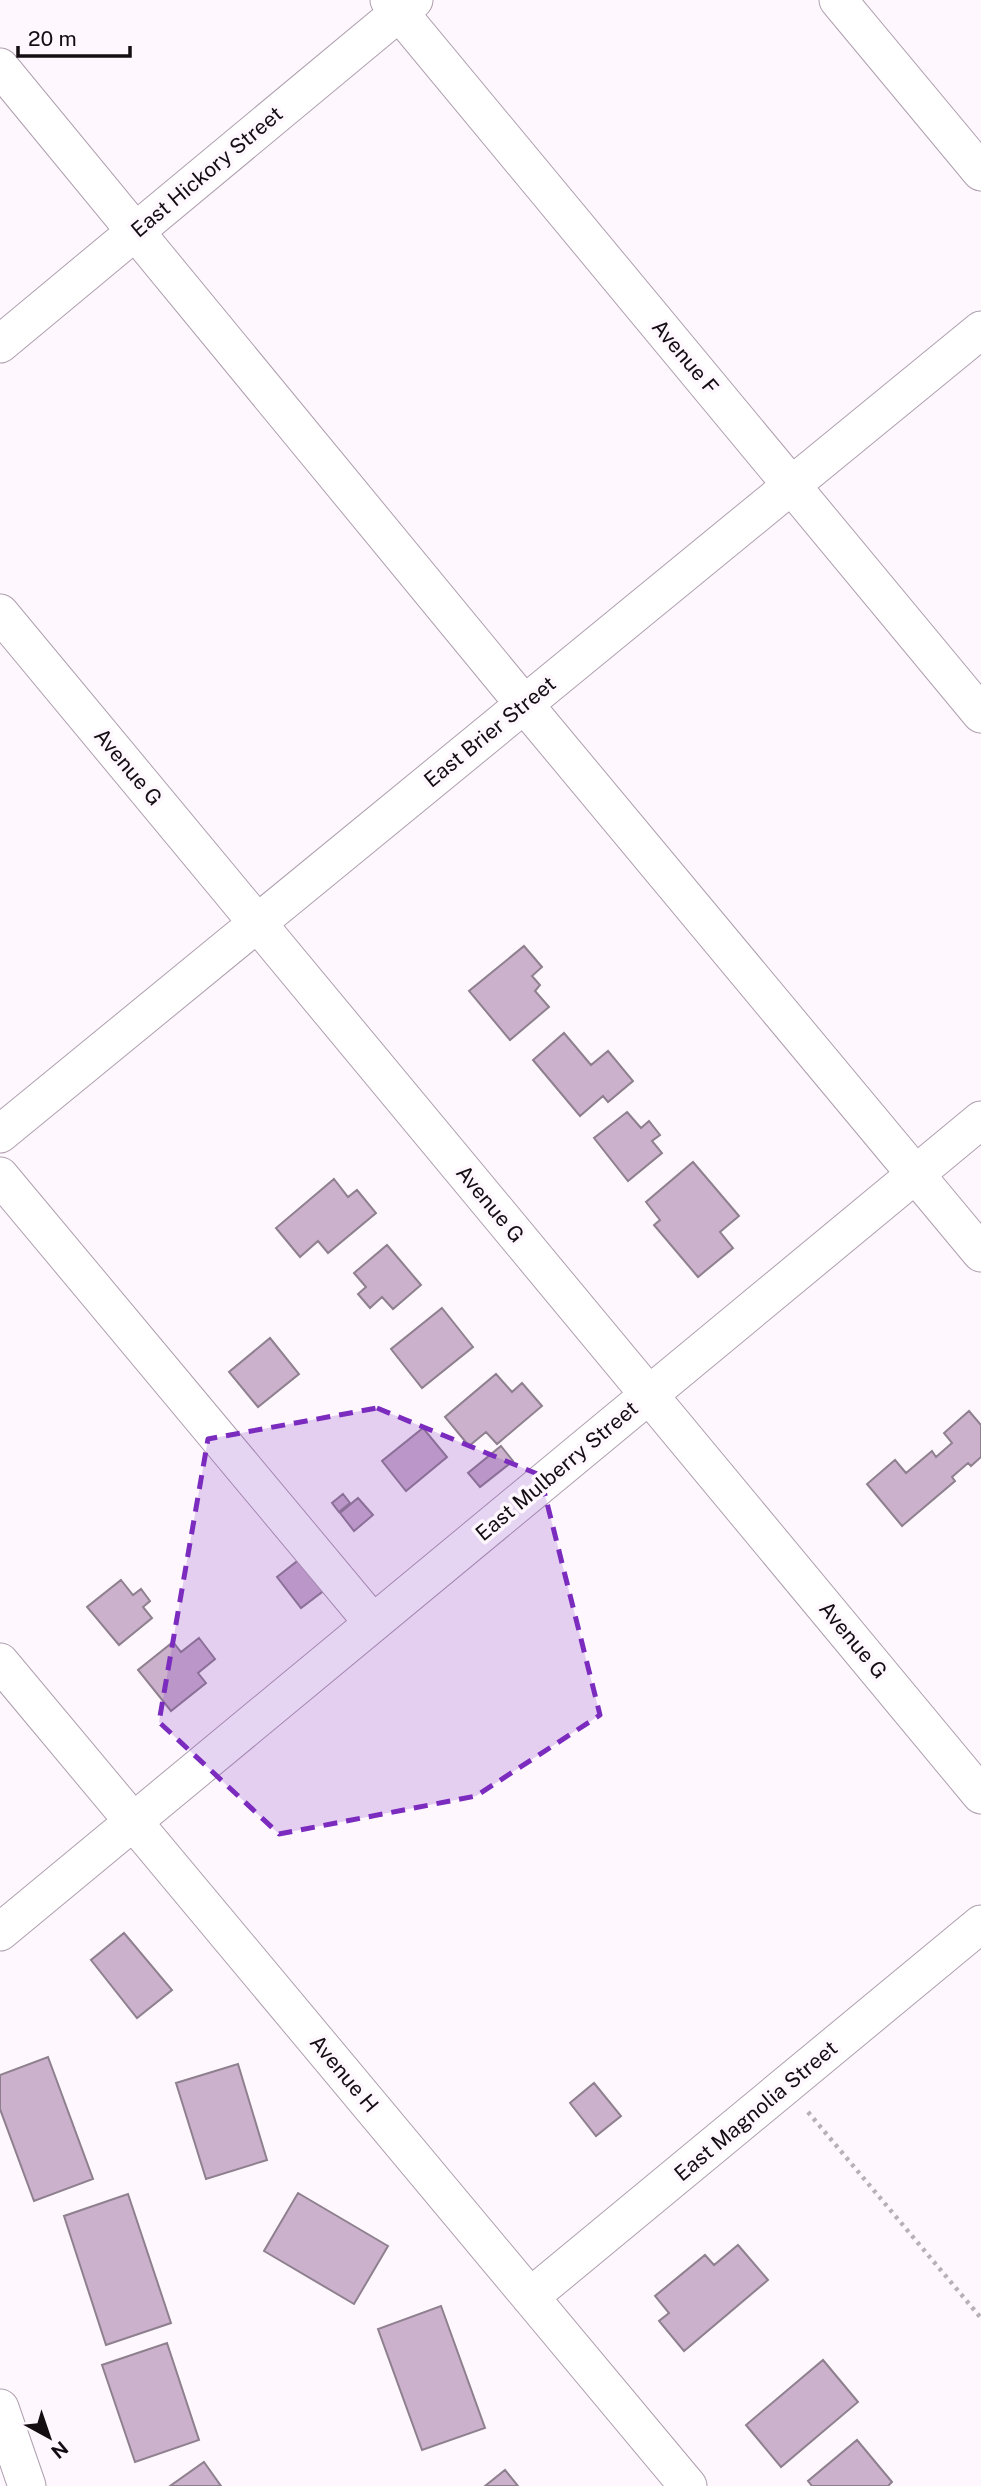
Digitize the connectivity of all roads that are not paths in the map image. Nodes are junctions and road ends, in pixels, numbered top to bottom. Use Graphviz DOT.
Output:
graph roads {
  1 [pos="838,0"];
  2 [pos="401,4"];
  3 [pos="0,67"];
  4 [pos="981,172"];
  5 [pos="136,231"];
  6 [pos="981,330"];
  7 [pos="0,344"];
  8 [pos="790,484"];
  9 [pos="0,612"];
  10 [pos="524,704"];
  11 [pos="981,715"];
  12 [pos="257,923"];
  13 [pos="981,1120"];
  14 [pos="0,1134"];
  15 [pos="915,1175"];
  16 [pos="0,1176"];
  17 [pos="981,1253"];
  18 [pos="649,1395"];
  19 [pos="373,1623"];
  20 [pos="0,1662"];
  21 [pos="981,1795"];
  22 [pos="133,1822"];
  23 [pos="981,1924"];
  24 [pos="0,1931"];
  25 [pos="530,2297"];
  26 [pos="0,2408"];
  27 [pos="27,2486"];
  28 [pos="688,2486"];
  1 -- 4 [label="street"];
  2 -- 5 [label="street, East Hickory Street"];
  2 -- 8 [label="street, Avenue F"];
  3 -- 5 [label="street"];
  5 -- 7 [label="street, East Hickory Street"];
  5 -- 10 [label="street"];
  6 -- 8 [label="street, East Brier Street"];
  8 -- 10 [label="street, East Brier Street"];
  8 -- 11 [label="street, Avenue F"];
  9 -- 12 [label="street, Avenue G"];
  10 -- 12 [label="street, East Brier Street"];
  10 -- 15 [label="street"];
  12 -- 14 [label="street, East Brier Street"];
  12 -- 18 [label="street, Avenue G"];
  13 -- 15 [label="street, East Mulberry Street"];
  15 -- 17 [label="street"];
  15 -- 18 [label="street, East Mulberry Street"];
  16 -- 19 [label="street"];
  18 -- 19 [label="street, East Mulberry Street"];
  18 -- 21 [label="street, Avenue G"];
  19 -- 22 [label="street, East Mulberry Street"];
  20 -- 22 [label="street, Avenue H"];
  22 -- 24 [label="street, East Mulberry Street"];
  22 -- 25 [label="street, Avenue H"];
  23 -- 25 [label="street, East Magnolia Street"];
  25 -- 28 [label="street, Avenue H"];
  26 -- 27 [label="street"];
}
